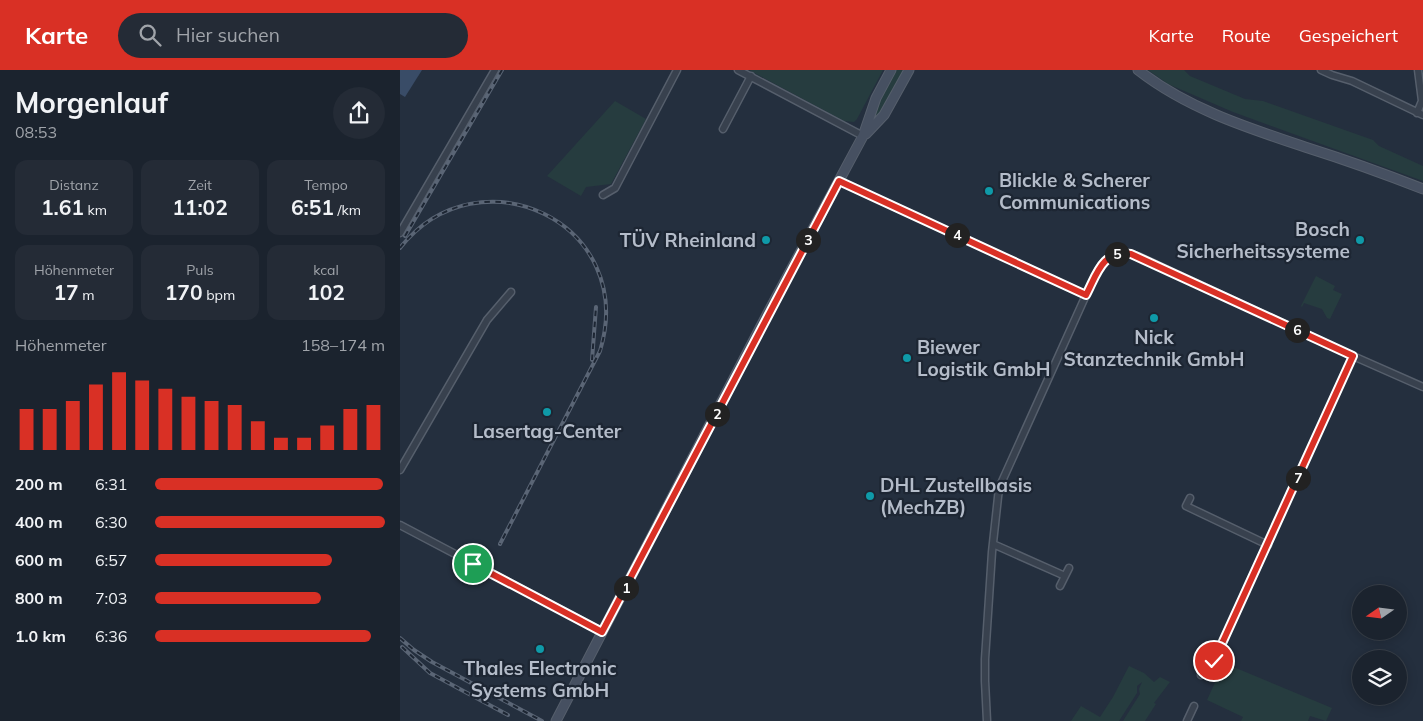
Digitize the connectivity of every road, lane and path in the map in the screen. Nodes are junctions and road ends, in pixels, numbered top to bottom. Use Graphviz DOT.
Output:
graph roads {
  1 [pos="495,70"];
  2 [pos="677,70"];
  3 [pos="738,70"];
  4 [pos="891,70"];
  5 [pos="909,70"];
  6 [pos="1138,70"];
  7 [pos="1321,70"];
  8 [pos="1418,70"];
  9 [pos="750,76"];
  10 [pos="1420,114"];
  11 [pos="723,129"];
  12 [pos="864,136"];
  13 [pos="839,181"];
  14 [pos="1423,189"];
  15 [pos="603,196"];
  16 [pos="400,233"];
  17 [pos="511,292"];
  18 [pos="1086,295"];
  19 [pos="1353,356"];
  20 [pos="1423,387"];
  21 [pos="400,470"];
  22 [pos="1190,498"];
  23 [pos="400,525"];
  24 [pos="993,544"];
  25 [pos="1268,545"];
  26 [pos="1068,568"];
  27 [pos="1065,576"];
  28 [pos="1060,586"];
  29 [pos="602,632"];
  30 [pos="1201,675"];
  31 [pos="1194,706"];
  32 [pos="556,721"];
  33 [pos="987,721"];
  34 [pos="1187,721"];
  1 -- 16 [label="street"];
  2 -- 15 [label="street"];
  3 -- 9 [label="street"];
  4 -- 12 [label="main road"];
  5 -- 12 [label="main road"];
  6 -- 14 [label="main road"];
  7 -- 10 [label="street"];
  8 -- 10 [label="street"];
  9 -- 11 [label="street"];
  9 -- 12 [label="street"];
  12 -- 13 [label="main road"];
  13 -- 18 [label="street"];
  13 -- 29 [label="main road"];
  17 -- 21 [label="street"];
  18 -- 19 [label="street"];
  18 -- 24 [label="street"];
  19 -- 20 [label="street"];
  19 -- 25 [label="street"];
  22 -- 25 [label="street"];
  23 -- 29 [label="street"];
  24 -- 27 [label="street"];
  24 -- 33 [label="street"];
  25 -- 30 [label="street"];
  26 -- 27 [label="street"];
  27 -- 28 [label="street"];
  29 -- 32 [label="main road"];
  31 -- 34 [label="street"];
}
